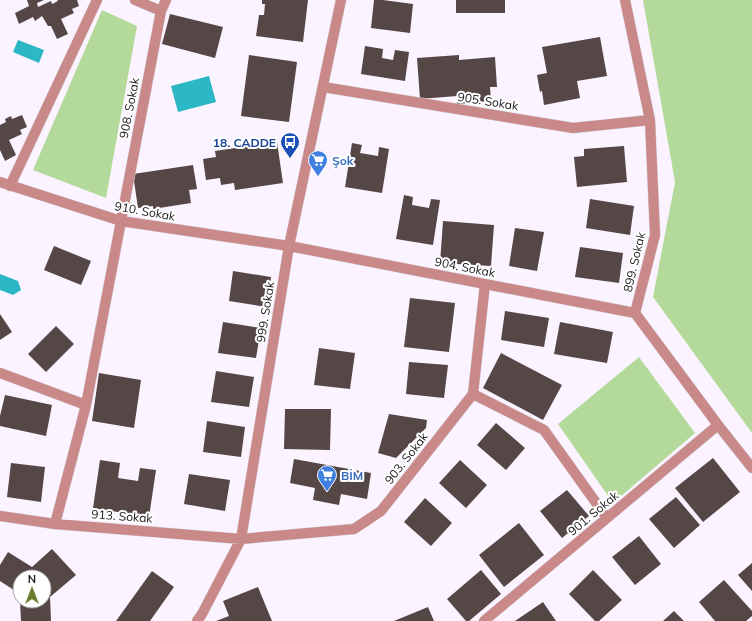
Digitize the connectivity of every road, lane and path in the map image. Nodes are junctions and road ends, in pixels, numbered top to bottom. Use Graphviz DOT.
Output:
graph roads {
  1 [pos="97,0"];
  2 [pos="136,0"];
  3 [pos="166,0"];
  4 [pos="341,0"];
  5 [pos="625,0"];
  6 [pos="161,11"];
  7 [pos="323,87"];
  8 [pos="650,120"];
  9 [pos="0,182"];
  10 [pos="10,186"];
  11 [pos="121,221"];
  12 [pos="289,246"];
  13 [pos="485,284"];
  14 [pos="635,313"];
  15 [pos="0,373"];
  16 [pos="473,394"];
  17 [pos="86,405"];
  18 [pos="718,425"];
  19 [pos="752,468"];
  20 [pos="0,516"];
  21 [pos="607,518"];
  22 [pos="56,524"];
  23 [pos="241,538"];
  24 [pos="201,619"];
  25 [pos="484,621"];
  1 -- 10 [label="street"];
  2 -- 6 [label="street"];
  3 -- 6 [label="street, 908. Sokak"];
  4 -- 7 [label="street, 999. Sokak"];
  5 -- 8 [label="street, 899. Sokak"];
  6 -- 11 [label="street, 908. Sokak"];
  7 -- 8 [label="street, 905. Sokak"];
  7 -- 12 [label="street, 999. Sokak"];
  8 -- 14 [label="street, 899. Sokak"];
  9 -- 10 [label="street, 910. Sokak"];
  10 -- 11 [label="street, 910. Sokak"];
  11 -- 12 [label="street, 910. Sokak"];
  11 -- 17 [label="street, 908. Sokak"];
  12 -- 13 [label="street, 904. Sokak"];
  12 -- 23 [label="street, 999. Sokak"];
  13 -- 14 [label="street, 904. Sokak"];
  13 -- 16 [label="street"];
  14 -- 18 [label="street"];
  15 -- 17 [label="street"];
  16 -- 21 [label="street"];
  16 -- 23 [label="street, 903. Sokak"];
  17 -- 22 [label="street, 908. Sokak"];
  18 -- 19 [label="street"];
  18 -- 21 [label="street, 901. Sokak"];
  20 -- 22 [label="street, 913. Sokak"];
  21 -- 25 [label="street, 901. Sokak"];
  22 -- 23 [label="street, 913. Sokak"];
  23 -- 24 [label="street, 999. Sokak"];
}
